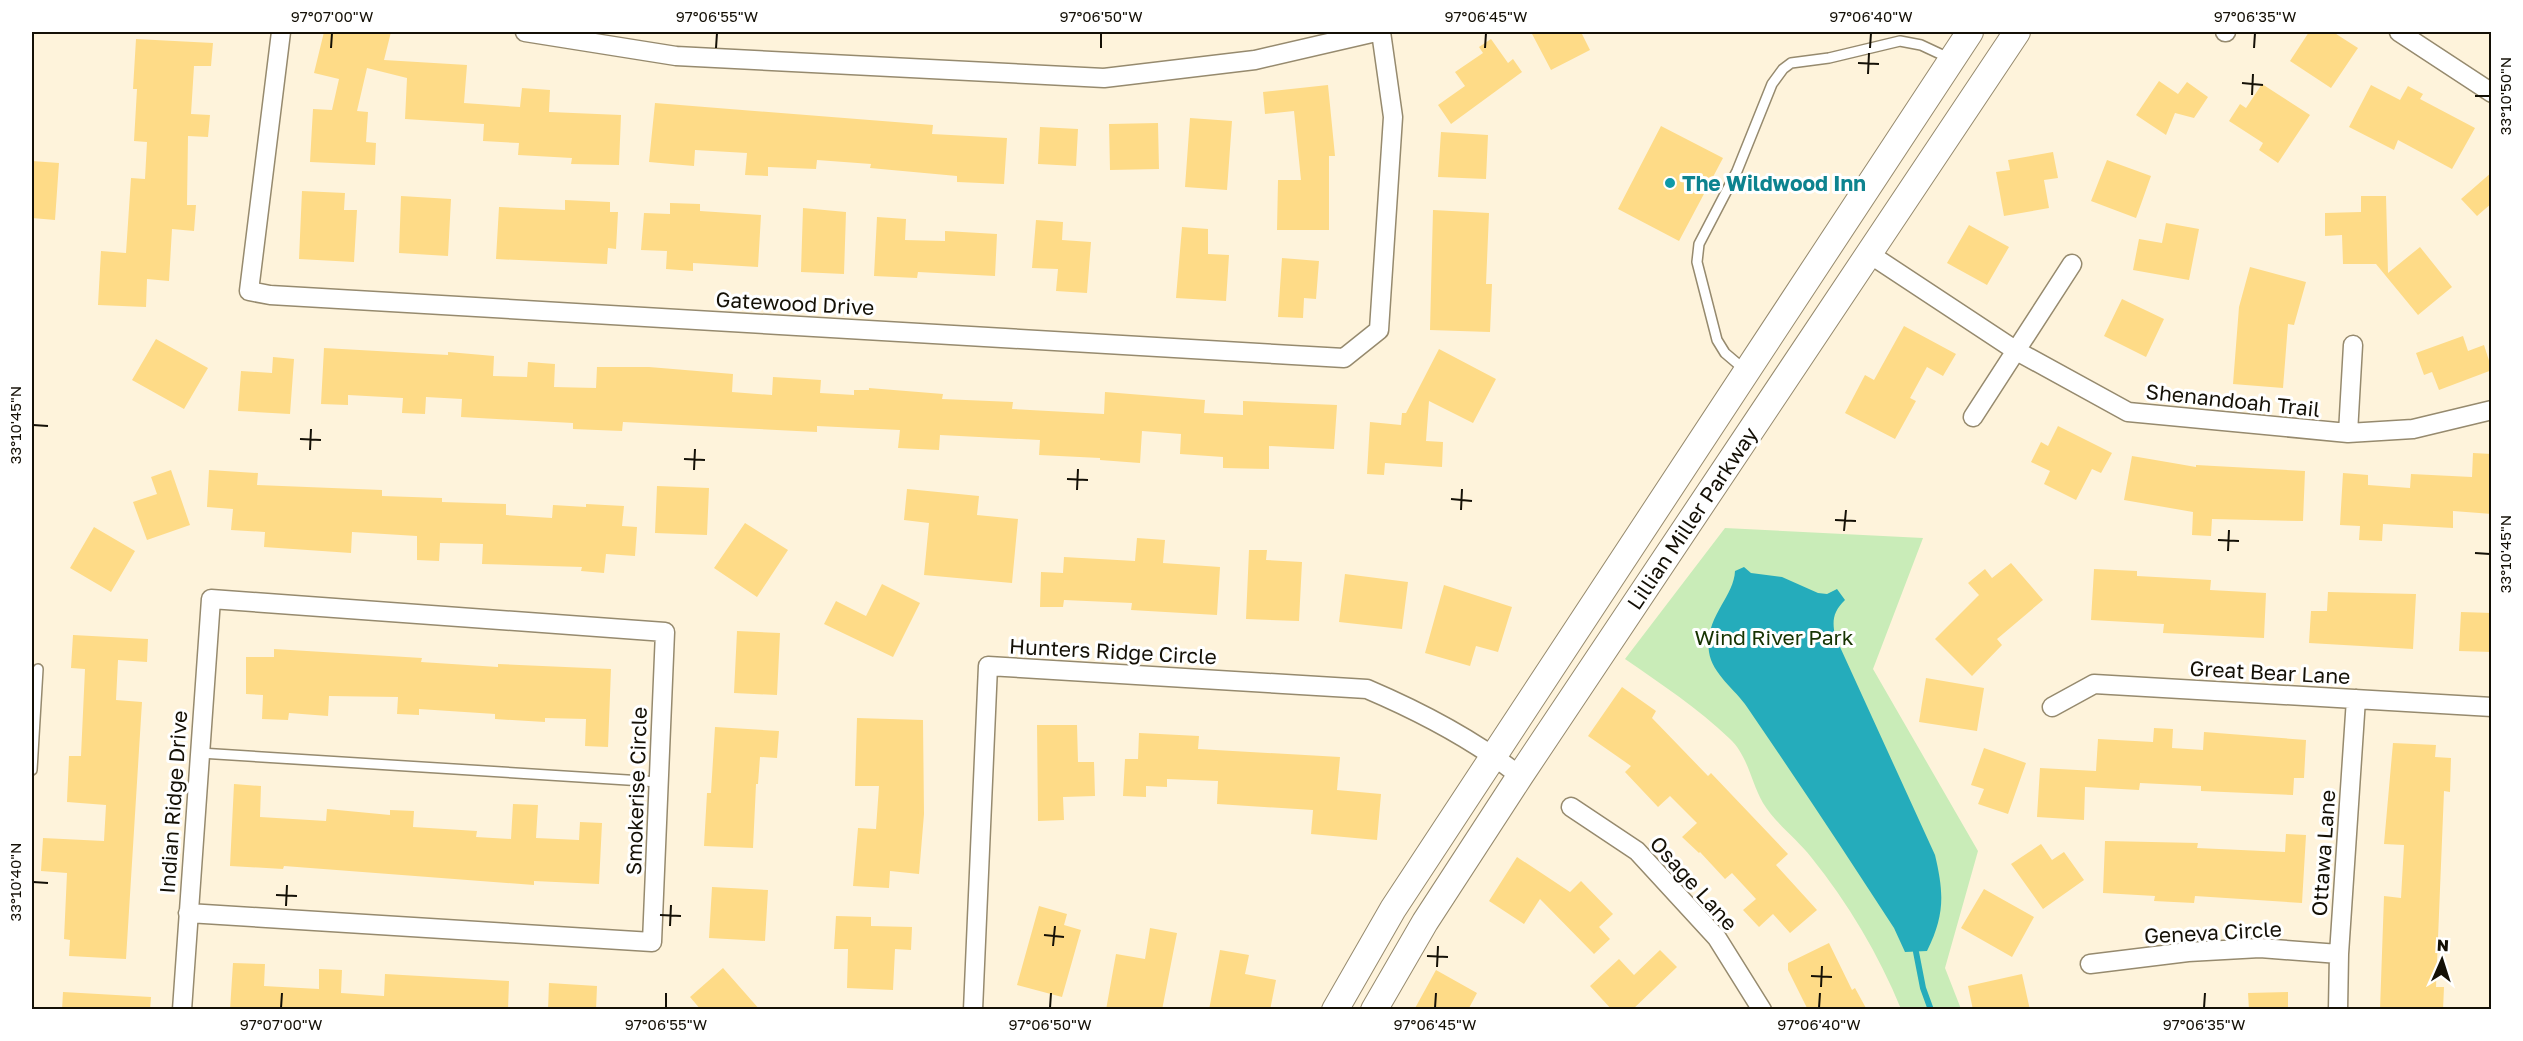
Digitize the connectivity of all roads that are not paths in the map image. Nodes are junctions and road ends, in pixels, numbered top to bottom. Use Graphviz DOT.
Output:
graph roads {
  1 [pos="281,32"];
  2 [pos="525,32"];
  3 [pos="1376,32"];
  4 [pos="1381,32"];
  5 [pos="1970,32"];
  6 [pos="2017,32"];
  7 [pos="2399,32"];
  8 [pos="1951,59"];
  9 [pos="2492,93"];
  10 [pos="1868,253"];
  11 [pos="2072,264"];
  12 [pos="2353,345"];
  13 [pos="2015,350"];
  14 [pos="1746,371"];
  15 [pos="2492,410"];
  16 [pos="1973,417"];
  17 [pos="2348,433"];
  18 [pos="211,599"];
  19 [pos="38,669"];
  20 [pos="2355,699"];
  21 [pos="2492,706"];
  22 [pos="2052,707"];
  23 [pos="200,753"];
  24 [pos="1493,755"];
  25 [pos="32,770"];
  26 [pos="1520,776"];
  27 [pos="659,782"];
  28 [pos="1571,807"];
  29 [pos="188,913"];
  30 [pos="2339,954"];
  31 [pos="2090,964"];
  32 [pos="182,1010"];
  33 [pos="973,1010"];
  34 [pos="1335,1010"];
  35 [pos="1374,1010"];
  36 [pos="1762,1010"];
  37 [pos="2338,1010"];
  1 -- 4 [label="street, Gatewood Drive"];
  2 -- 3 [label="street"];
  5 -- 8 [label="main road, Lillian Miller Parkway"];
  6 -- 10 [label="main road, Lillian Miller Parkway"];
  7 -- 9 [label="street"];
  8 -- 14 [label="main road, Lillian Miller Parkway"];
  8 -- 14 [label="lane"];
  10 -- 13 [label="street, Shenandoah Trail"];
  10 -- 26 [label="main road, Lillian Miller Parkway"];
  11 -- 13 [label="street"];
  12 -- 17 [label="street"];
  13 -- 16 [label="street"];
  13 -- 17 [label="street, Shenandoah Trail"];
  14 -- 24 [label="main road, Lillian Miller Parkway"];
  15 -- 17 [label="street, Shenandoah Trail"];
  18 -- 23 [label="street, Indian Ridge Drive"];
  18 -- 27 [label="street, Smokerise Circle"];
  19 -- 25 [label="lane"];
  20 -- 21 [label="street, Great Bear Lane"];
  20 -- 22 [label="street, Great Bear Lane"];
  20 -- 30 [label="street, Ottawa Lane"];
  23 -- 27 [label="lane"];
  23 -- 29 [label="street, Indian Ridge Drive"];
  24 -- 26 [label="street, Hunters Ridge Circle"];
  24 -- 33 [label="street, Hunters Ridge Circle"];
  24 -- 34 [label="main road, Lillian Miller Parkway"];
  26 -- 35 [label="main road, Lillian Miller Parkway"];
  27 -- 29 [label="street, Smokerise Circle"];
  28 -- 36 [label="street, Osage Lane"];
  29 -- 32 [label="street, Indian Ridge Drive"];
  30 -- 31 [label="street, Geneva Circle"];
  30 -- 37 [label="street, Ottawa Lane"];
}
